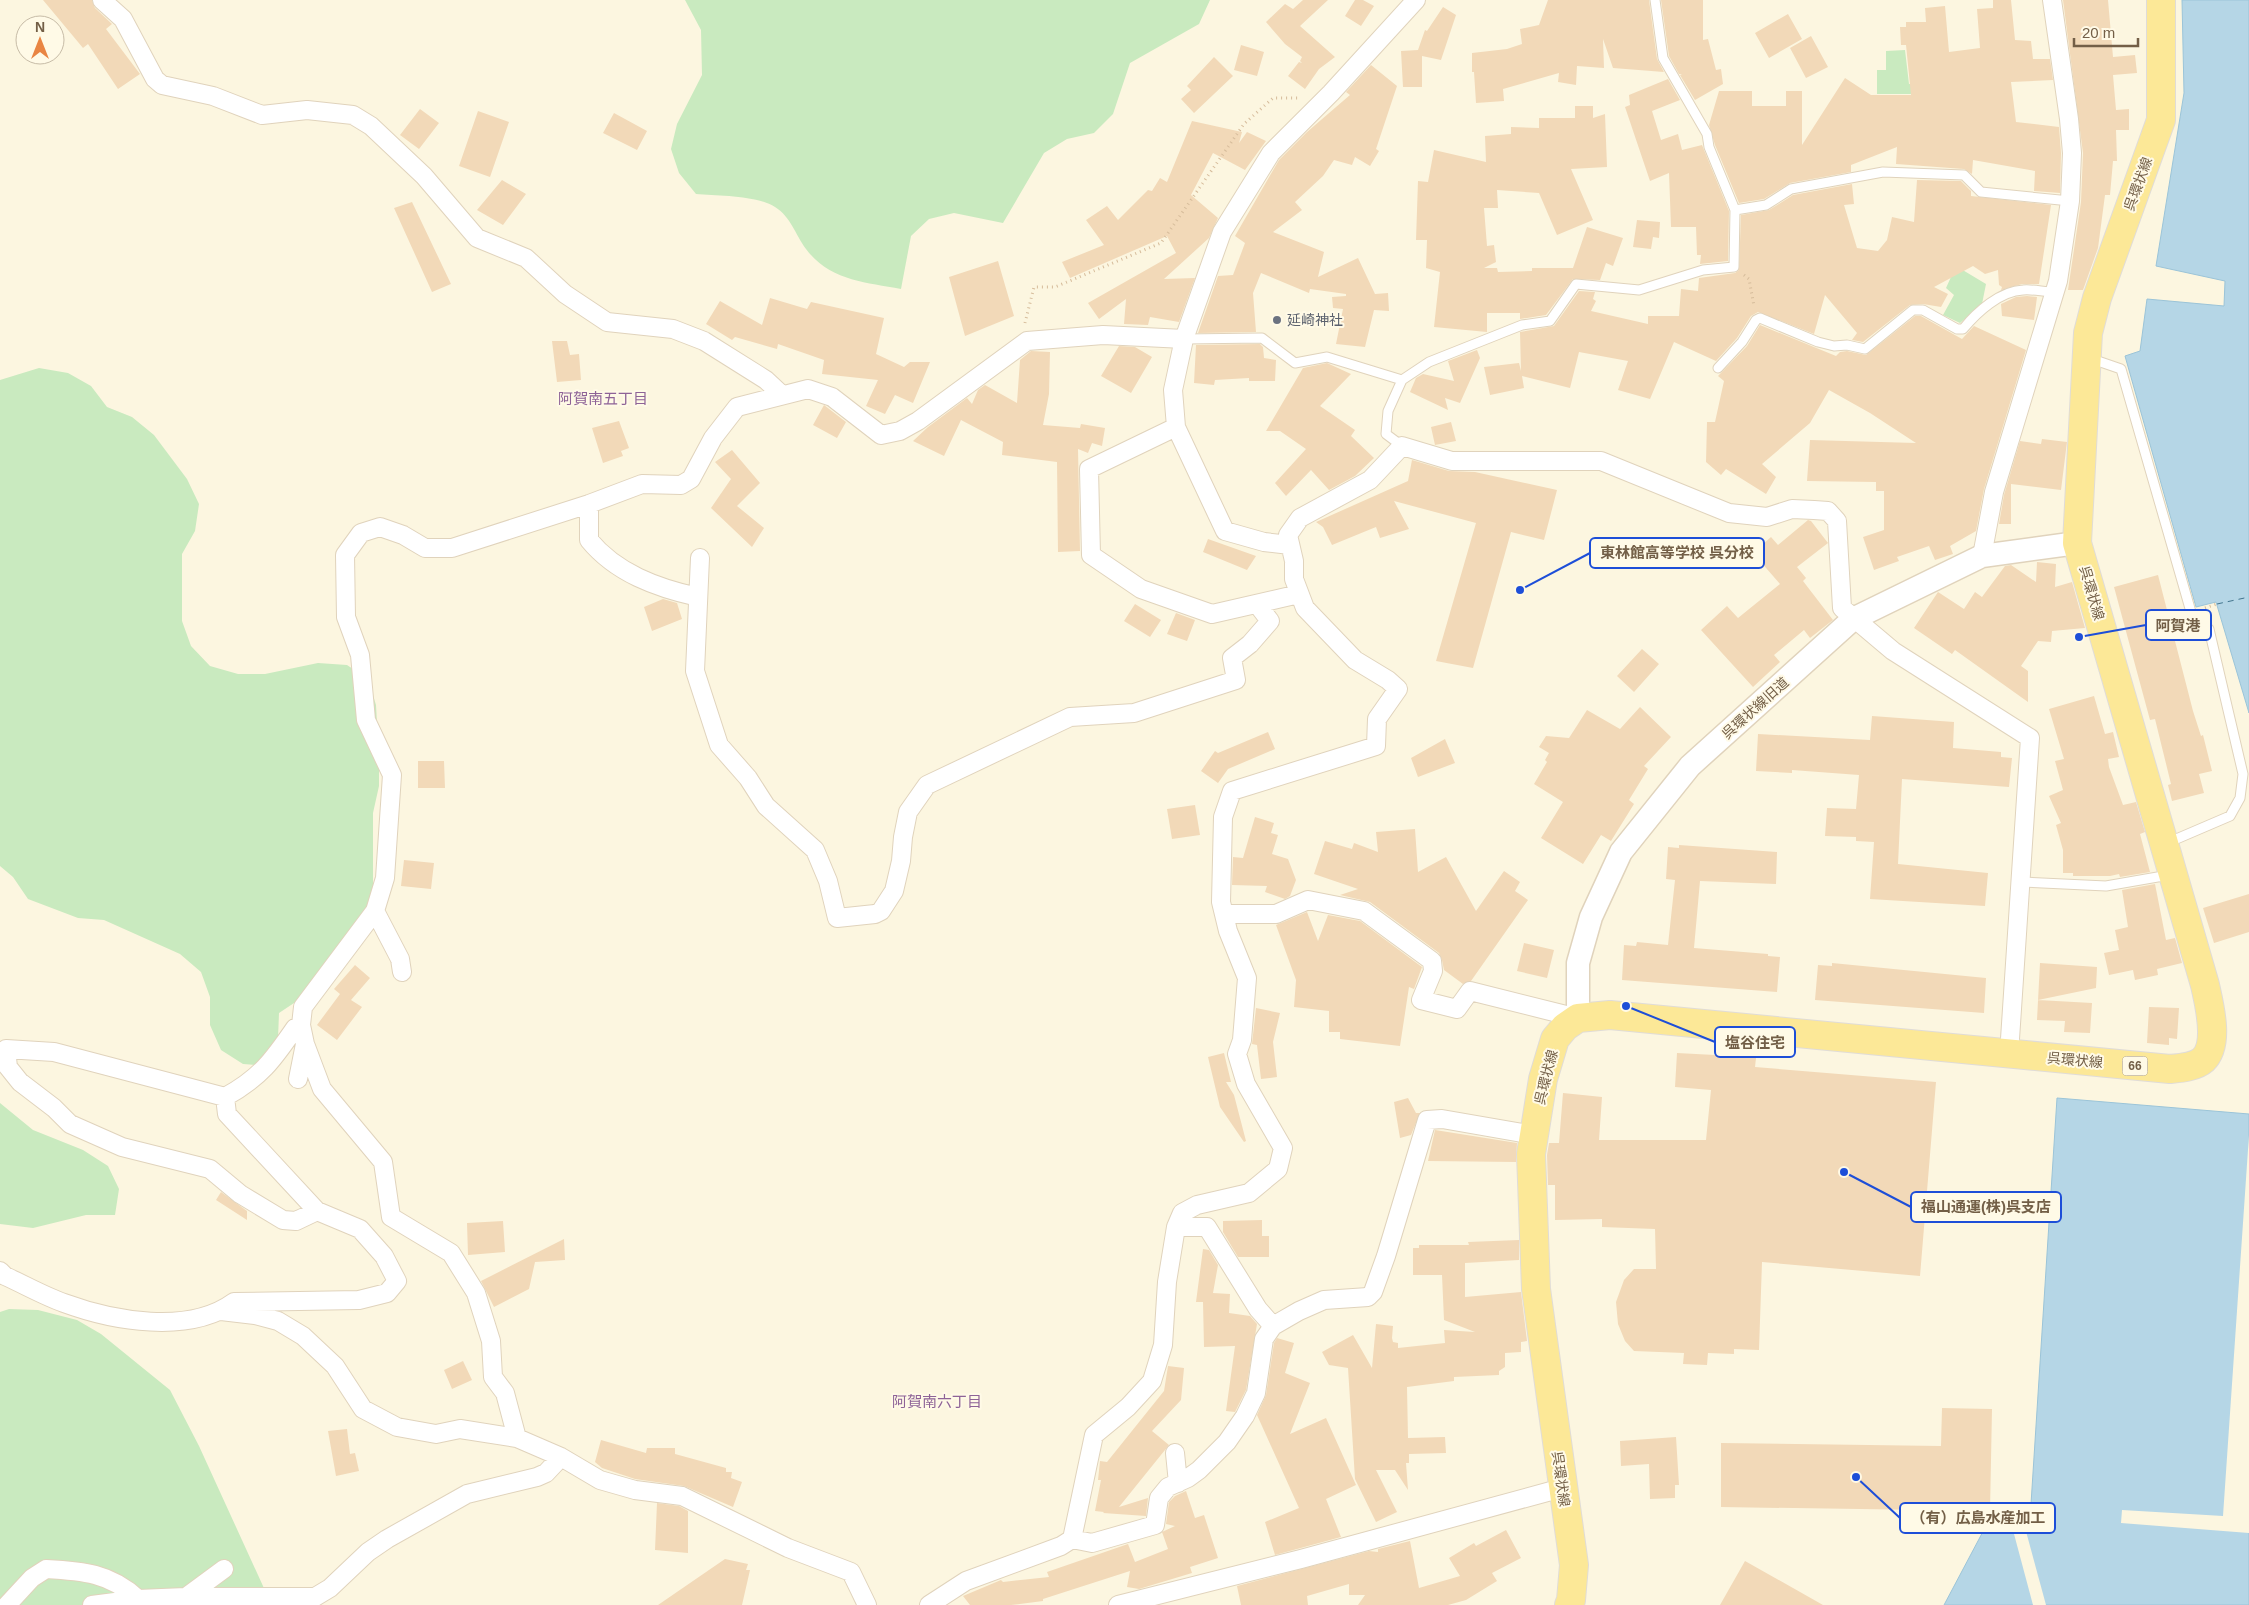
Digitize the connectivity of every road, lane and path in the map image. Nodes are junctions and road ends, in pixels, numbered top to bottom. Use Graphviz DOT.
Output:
graph roads {
  1 [pos="1416,0"];
  2 [pos="1656,0"];
  3 [pos="2052,0"];
  4 [pos="2162,0"];
  5 [pos="104,1"];
  6 [pos="1318,105"];
  7 [pos="2070,201"];
  8 [pos="1735,210"];
  9 [pos="1734,267"];
  10 [pos="2055,292"];
  11 [pos="1756,320"];
  12 [pos="1184,339"];
  13 [pos="1020,346"];
  14 [pos="2086,357"];
  15 [pos="1718,368"];
  16 [pos="1402,380"];
  17 [pos="781,394"];
  18 [pos="1176,427"];
  19 [pos="1402,446"];
  20 [pos="589,504"];
  21 [pos="2077,543"];
  22 [pos="1290,544"];
  23 [pos="1982,556"];
  24 [pos="700,558"];
  25 [pos="1298,594"];
  26 [pos="698,597"];
  27 [pos="1257,604"];
  28 [pos="1853,619"];
  29 [pos="2164,844"];
  30 [pos="2172,875"];
  31 [pos="2021,882"];
  32 [pos="375,911"];
  33 [pos="1224,914"];
  34 [pos="402,972"];
  35 [pos="1578,1018"];
  36 [pos="301,1024"];
  37 [pos="305,1044"];
  38 [pos="2009,1054"];
  39 [pos="298,1079"];
  40 [pos="225,1097"];
  41 [pos="1534,1135"];
  42 [pos="317,1211"];
  43 [pos="1176,1227"];
  44 [pos="0,1271"];
  45 [pos="221,1311"];
  46 [pos="1273,1326"];
  47 [pos="517,1438"];
  48 [pos="1175,1452"];
  49 [pos="561,1458"];
  50 [pos="1178,1483"];
  51 [pos="1562,1488"];
  52 [pos="1072,1539"];
  53 [pos="224,1569"];
  54 [pos="186,1597"];
  55 [pos="138,1599"];
  56 [pos="7,1605"];
  57 [pos="92,1605"];
  58 [pos="867,1605"];
  59 [pos="929,1605"];
  60 [pos="1118,1605"];
  61 [pos="1569,1605"];
  1 -- 6 [label="street"];
  2 -- 8 [label="lane"];
  3 -- 7 [label="street"];
  4 -- 14 [label="main road, 呉環状線 / 66"];
  5 -- 17 [label="street"];
  6 -- 12 [label="street"];
  6 -- 13 [label="path"];
  7 -- 8 [label="lane"];
  7 -- 10 [label="street"];
  8 -- 9 [label="lane"];
  9 -- 11 [label="path"];
  9 -- 16 [label="lane"];
  10 -- 11 [label="lane"];
  10 -- 23 [label="street"];
  11 -- 15 [label="lane"];
  12 -- 13 [label="street"];
  12 -- 16 [label="lane"];
  12 -- 18 [label="street"];
  13 -- 17 [label="street"];
  14 -- 21 [label="main road, 呉環状線 / 66"];
  14 -- 29 [label="lane"];
  16 -- 19 [label="lane"];
  17 -- 20 [label="street"];
  18 -- 22 [label="street"];
  18 -- 27 [label="street"];
  19 -- 22 [label="street"];
  19 -- 28 [label="street"];
  20 -- 26 [label="street"];
  20 -- 32 [label="street"];
  21 -- 23 [label="street, 呉環状線旧道"];
  21 -- 29 [label="main road, 呉環状線 / 66"];
  22 -- 25 [label="street"];
  23 -- 28 [label="street, 呉環状線旧道"];
  24 -- 26 [label="street"];
  25 -- 27 [label="street"];
  25 -- 33 [label="street"];
  26 -- 27 [label="street"];
  28 -- 31 [label="street"];
  28 -- 35 [label="street, 呉環状線旧道"];
  29 -- 30 [label="main road, 呉環状線 / 66"];
  30 -- 31 [label="lane"];
  30 -- 38 [label="main road, 呉環状線 / 66"];
  31 -- 38 [label="street"];
  32 -- 34 [label="street"];
  32 -- 36 [label="street"];
  33 -- 35 [label="street"];
  33 -- 43 [label="street"];
  35 -- 38 [label="main road, 呉環状線 / 66"];
  35 -- 41 [label="main road, 呉環状線"];
  36 -- 37 [label="street"];
  36 -- 40 [label="street"];
  37 -- 39 [label="street"];
  37 -- 47 [label="street"];
  40 -- 42 [label="street"];
  40 -- 42 [label="street"];
  41 -- 46 [label="street"];
  41 -- 51 [label="main road, 呉環状線"];
  42 -- 45 [label="street"];
  43 -- 46 [label="street"];
  43 -- 52 [label="street"];
  44 -- 45 [label="street"];
  45 -- 47 [label="street"];
  46 -- 50 [label="street"];
  47 -- 49 [label="street"];
  48 -- 50 [label="street"];
  49 -- 54 [label="street"];
  49 -- 58 [label="street"];
  50 -- 52 [label="street"];
  51 -- 60 [label="street"];
  51 -- 61 [label="main road, 呉環状線"];
  52 -- 59 [label="street"];
  53 -- 54 [label="street"];
  54 -- 55 [label="street"];
  55 -- 56 [label="street"];
  55 -- 57 [label="street"];
}
